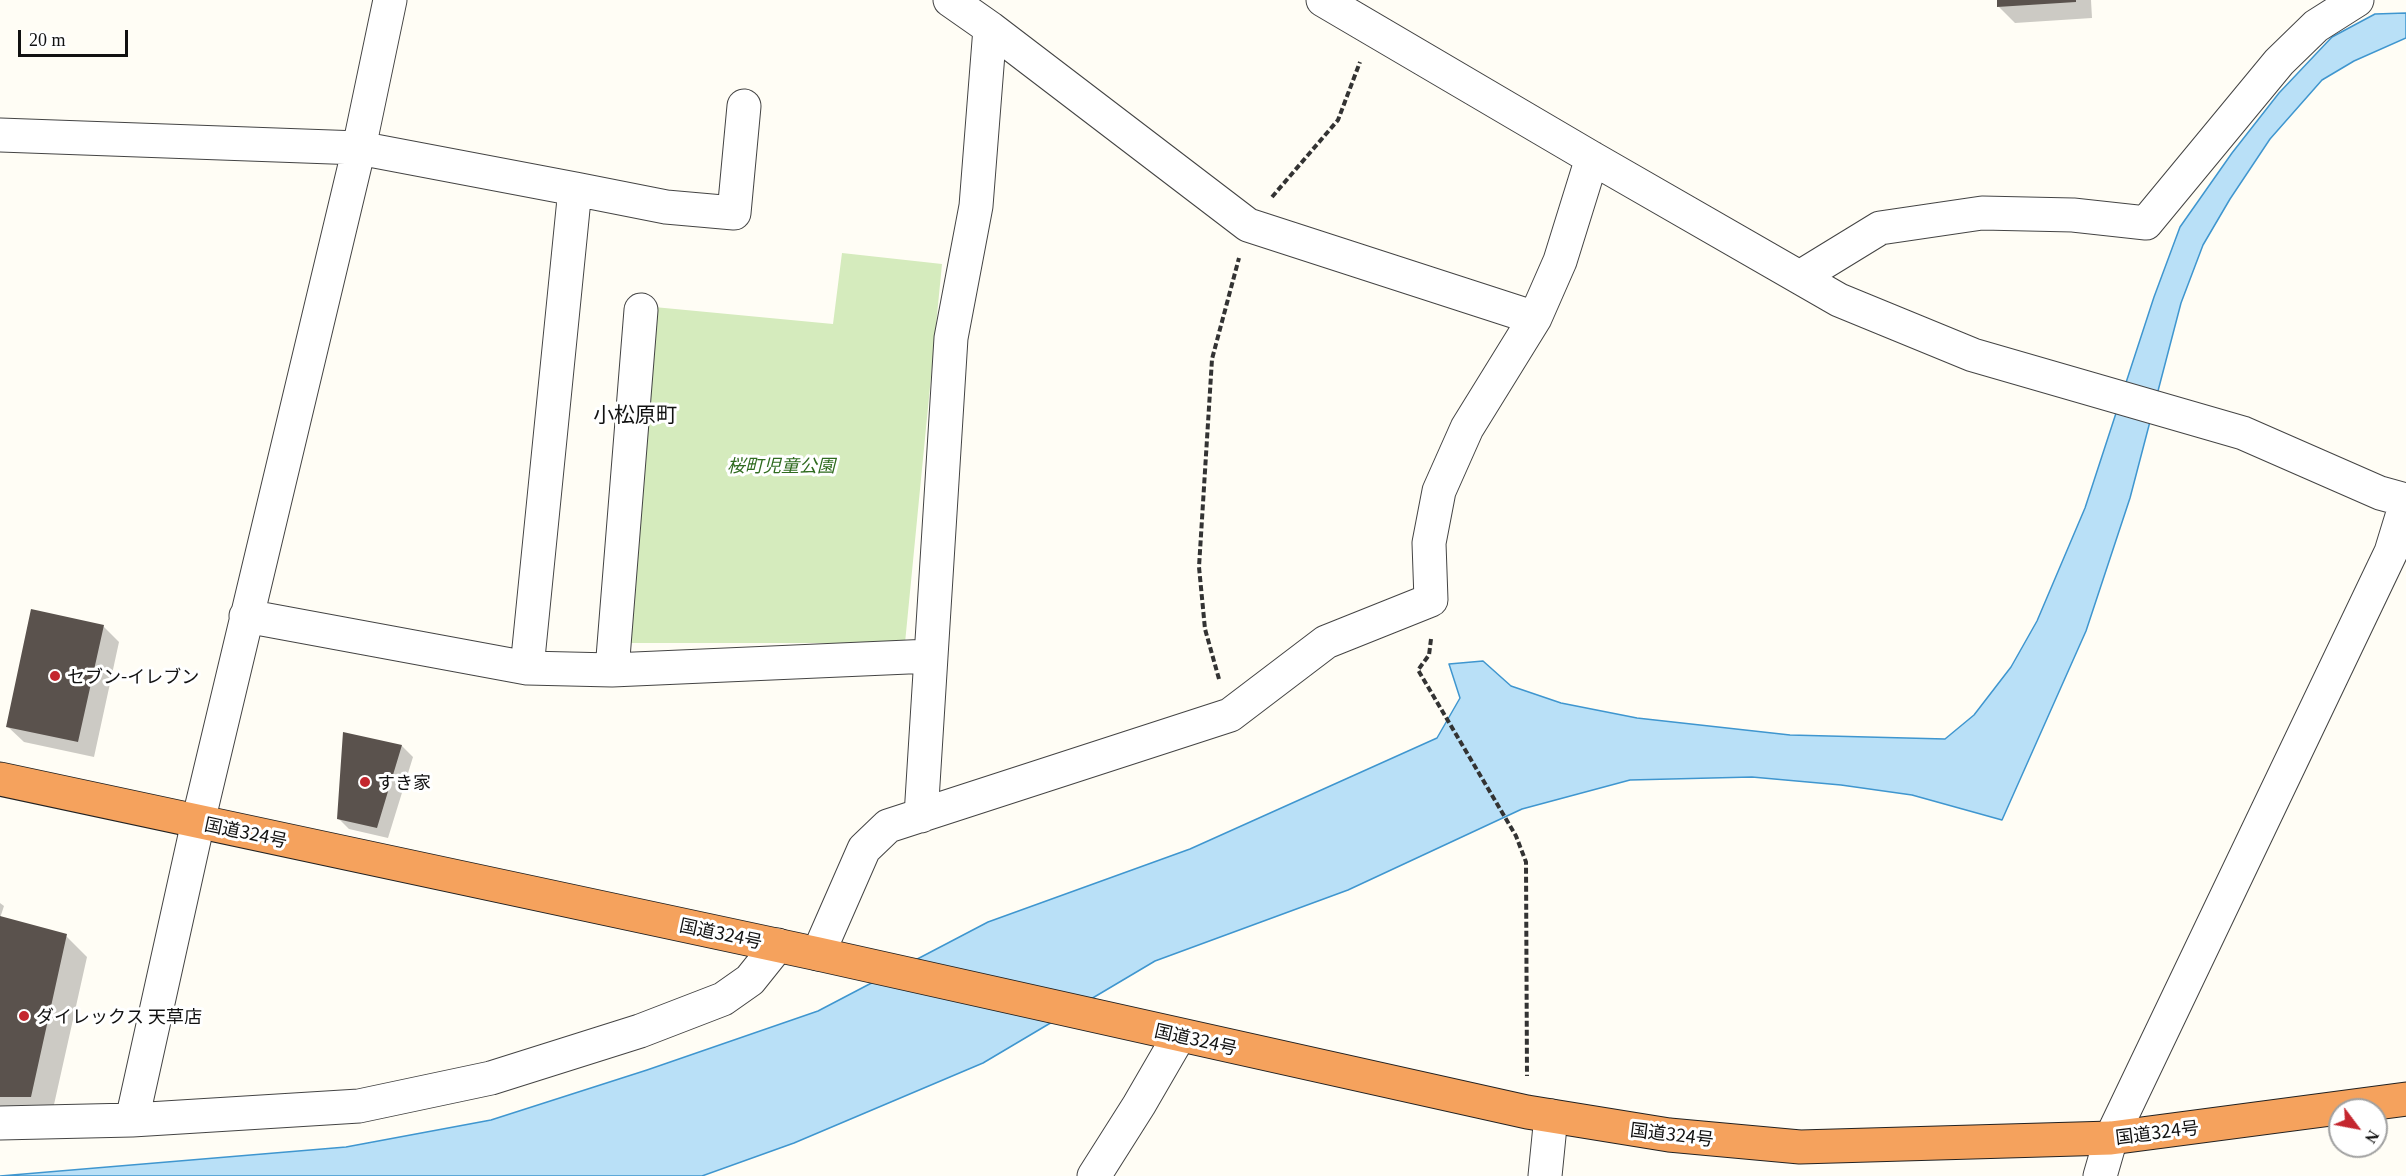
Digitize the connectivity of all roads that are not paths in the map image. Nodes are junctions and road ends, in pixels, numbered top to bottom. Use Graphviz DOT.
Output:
graph roads {
  1 [pos="390,0"];
  2 [pos="950,0"];
  3 [pos="1323,0"];
  4 [pos="2357,0"];
  5 [pos="990,28"];
  6 [pos="744,106"];
  7 [pos="0,135"];
  8 [pos="359,148"];
  9 [pos="1592,158"];
  10 [pos="576,189"];
  11 [pos="1800,277"];
  12 [pos="641,310"];
  13 [pos="1535,318"];
  14 [pos="2406,502"];
  15 [pos="246,616"];
  16 [pos="931,656"];
  17 [pos="527,668"];
  18 [pos="612,670"];
  19 [pos="0,779"];
  20 [pos="921,816"];
  21 [pos="198,822"];
  22 [pos="778,945"];
  23 [pos="829,956"];
  24 [pos="1179,1036"];
  25 [pos="2406,1099"];
  26 [pos="1539,1114"];
  27 [pos="132,1120"];
  28 [pos="0,1123"];
  29 [pos="2111,1138"];
  30 [pos="1095,1176"];
  31 [pos="1545,1176"];
  32 [pos="2100,1176"];
  1 -- 8 [label="street"];
  2 -- 5 [label="street"];
  3 -- 9 [label="street"];
  4 -- 11 [label="street"];
  5 -- 13 [label="street"];
  5 -- 16 [label="street"];
  6 -- 10 [label="street"];
  7 -- 8 [label="street"];
  8 -- 10 [label="street"];
  8 -- 15 [label="street"];
  9 -- 11 [label="street"];
  9 -- 13 [label="street"];
  10 -- 17 [label="street"];
  11 -- 14 [label="street"];
  12 -- 18 [label="street"];
  13 -- 20 [label="street"];
  14 -- 29 [label="street"];
  15 -- 17 [label="street"];
  15 -- 21 [label="street"];
  16 -- 18 [label="street"];
  16 -- 20 [label="street"];
  17 -- 18 [label="street"];
  19 -- 21 [label="highway, 国道324号"];
  20 -- 23 [label="street"];
  21 -- 22 [label="highway, 国道324号"];
  21 -- 27 [label="street"];
  22 -- 23 [label="highway, 国道324号"];
  22 -- 27 [label="street"];
  23 -- 24 [label="highway, 国道324号"];
  24 -- 26 [label="highway, 国道324号"];
  24 -- 30 [label="street"];
  25 -- 29 [label="highway, 国道324号"];
  26 -- 29 [label="highway, 国道324号"];
  26 -- 31 [label="street"];
  27 -- 28 [label="street"];
  29 -- 32 [label="street"];
}
